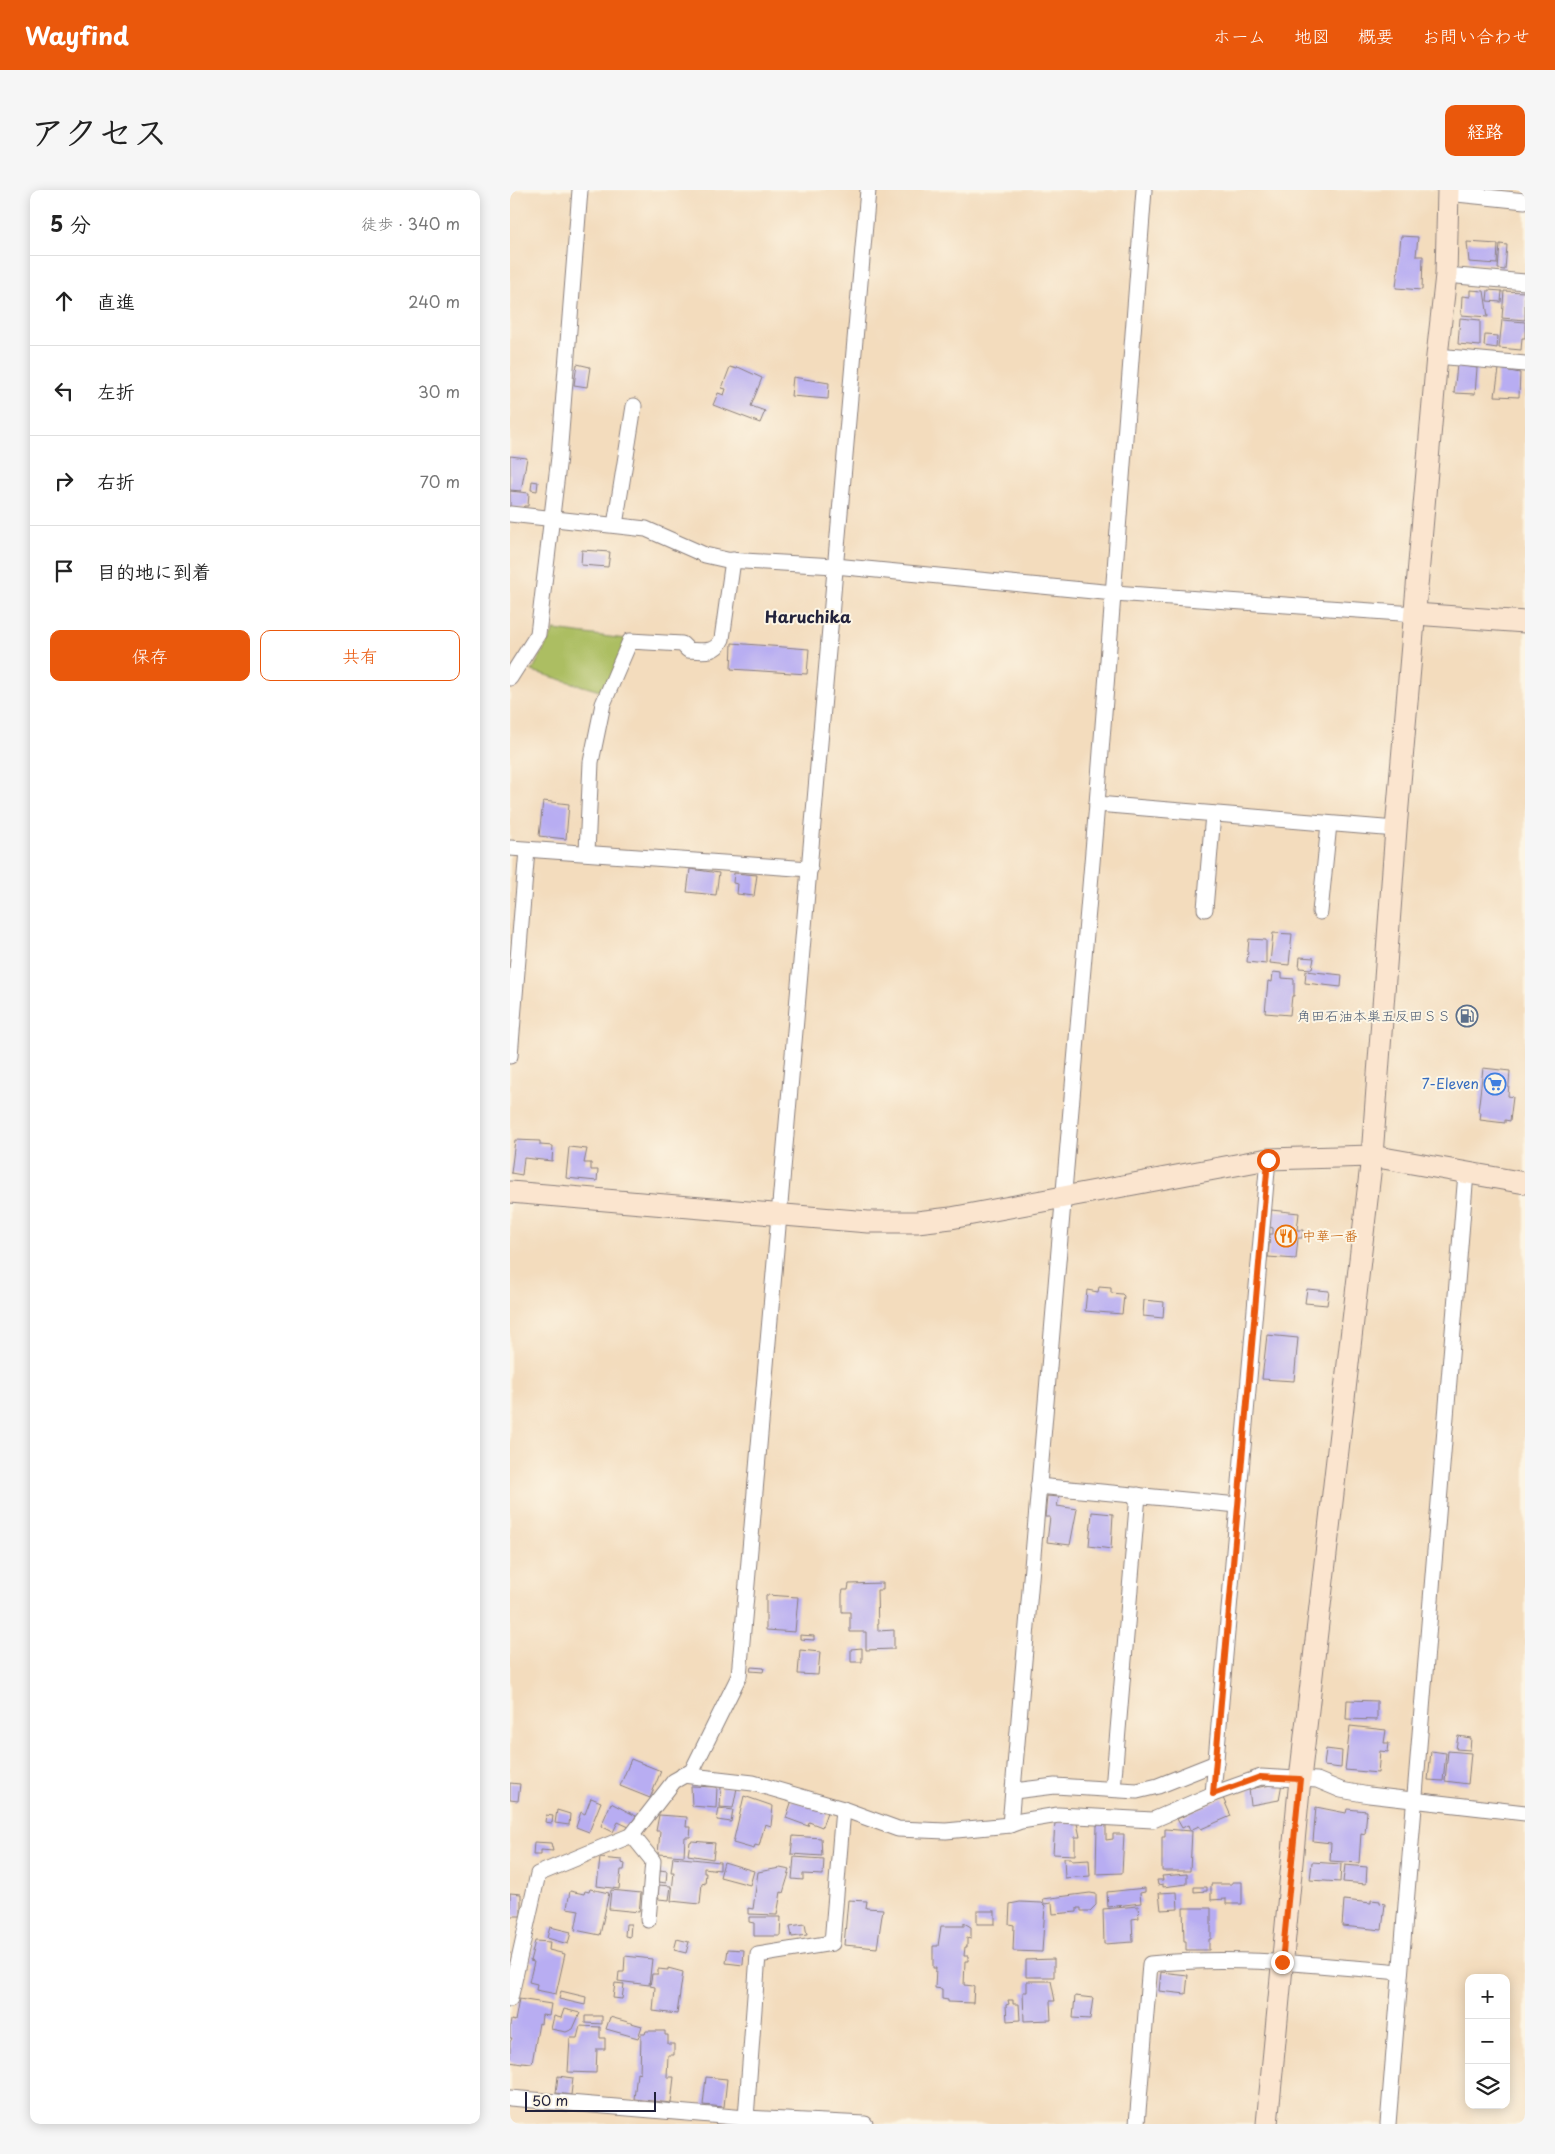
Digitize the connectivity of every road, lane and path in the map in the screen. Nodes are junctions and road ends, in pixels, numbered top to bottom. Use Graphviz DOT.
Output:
graph roads {
  1 [pos="580,190"];
  2 [pos="868,190"];
  3 [pos="1144,190"];
  4 [pos="1447,192"];
  5 [pos="1525,201"];
  6 [pos="1446,274"];
  7 [pos="1525,282"];
  8 [pos="1437,356"];
  9 [pos="1525,364"];
  10 [pos="634,406"];
  11 [pos="510,514"];
  12 [pos="552,517"];
  13 [pos="615,525"];
  14 [pos="733,560"];
  15 [pos="834,566"];
  16 [pos="1114,593"];
  17 [pos="1415,614"];
  18 [pos="1525,622"];
  19 [pos="510,678"];
  20 [pos="1097,804"];
  21 [pos="1213,814"];
  22 [pos="1329,824"];
  23 [pos="1396,829"];
  24 [pos="510,848"];
  25 [pos="527,850"];
  26 [pos="587,852"];
  27 [pos="810,869"];
  28 [pos="1205,909"];
  29 [pos="1320,912"];
  30 [pos="510,1056"];
  31 [pos="1372,1156"];
  32 [pos="1268,1160"];
  33 [pos="1466,1173"];
  34 [pos="1525,1183"];
  35 [pos="510,1192"];
  36 [pos="1063,1198"];
  37 [pos="780,1216"];
  38 [pos="1038,1486"];
  39 [pos="1138,1495"];
  40 [pos="1238,1505"];
  41 [pos="1216,1762"];
  42 [pos="683,1774"];
  43 [pos="1300,1779"];
  44 [pos="1113,1789"];
  45 [pos="1014,1791"];
  46 [pos="1213,1794"];
  47 [pos="1415,1800"];
  48 [pos="843,1810"];
  49 [pos="1525,1813"];
  50 [pos="1010,1825"];
  51 [pos="632,1834"];
  52 [pos="648,1920"];
  53 [pos="1282,1962"];
  54 [pos="1400,1972"];
  55 [pos="510,1998"];
  56 [pos="510,2098"];
  57 [pos="746,2118"];
  58 [pos="701,2119"];
  59 [pos="865,2124"];
  60 [pos="1137,2124"];
  61 [pos="1267,2124"];
  62 [pos="1388,2124"];
  1 -- 12 [label="street"];
  2 -- 15 [label="street"];
  3 -- 16 [label="street"];
  4 -- 5 [label="street"];
  4 -- 6 [label="street"];
  6 -- 7 [label="street"];
  6 -- 8 [label="street"];
  8 -- 9 [label="street"];
  8 -- 17 [label="street"];
  10 -- 13 [label="street"];
  11 -- 12 [label="street"];
  12 -- 13 [label="street"];
  12 -- 19 [label="street"];
  13 -- 14 [label="street"];
  14 -- 15 [label="street"];
  14 -- 26 [label="street"];
  15 -- 16 [label="street"];
  15 -- 27 [label="street"];
  16 -- 17 [label="street"];
  16 -- 20 [label="street"];
  17 -- 18 [label="street"];
  17 -- 23 [label="street"];
  20 -- 21 [label="street"];
  20 -- 36 [label="street"];
  21 -- 22 [label="street"];
  21 -- 28 [label="street"];
  22 -- 23 [label="street"];
  22 -- 29 [label="street"];
  23 -- 31 [label="street"];
  24 -- 25 [label="street"];
  25 -- 26 [label="street"];
  25 -- 30 [label="street"];
  26 -- 27 [label="street"];
  27 -- 37 [label="street"];
  31 -- 32 [label="street"];
  31 -- 33 [label="street"];
  31 -- 43 [label="street"];
  32 -- 36 [label="street"];
  32 -- 40 [label="street"];
  33 -- 34 [label="street"];
  33 -- 47 [label="street"];
  35 -- 37 [label="street"];
  36 -- 37 [label="street"];
  36 -- 38 [label="street"];
  37 -- 42 [label="street"];
  38 -- 39 [label="street"];
  38 -- 45 [label="street"];
  39 -- 40 [label="street"];
  39 -- 44 [label="street"];
  40 -- 41 [label="street"];
  41 -- 44 [label="street"];
  41 -- 46 [label="street"];
  42 -- 48 [label="street"];
  42 -- 51 [label="street"];
  43 -- 46 [label="street"];
  43 -- 47 [label="street"];
  43 -- 53 [label="street"];
  44 -- 45 [label="street"];
  45 -- 50 [label="street"];
  46 -- 50 [label="street"];
  47 -- 49 [label="street"];
  47 -- 54 [label="street"];
  48 -- 50 [label="street"];
  48 -- 57 [label="street"];
  51 -- 52 [label="street"];
  51 -- 55 [label="street"];
  53 -- 54 [label="street"];
  53 -- 60 [label="street"];
  53 -- 61 [label="street"];
  54 -- 62 [label="street"];
  56 -- 58 [label="street"];
  57 -- 58 [label="street"];
  57 -- 59 [label="street"];
}
